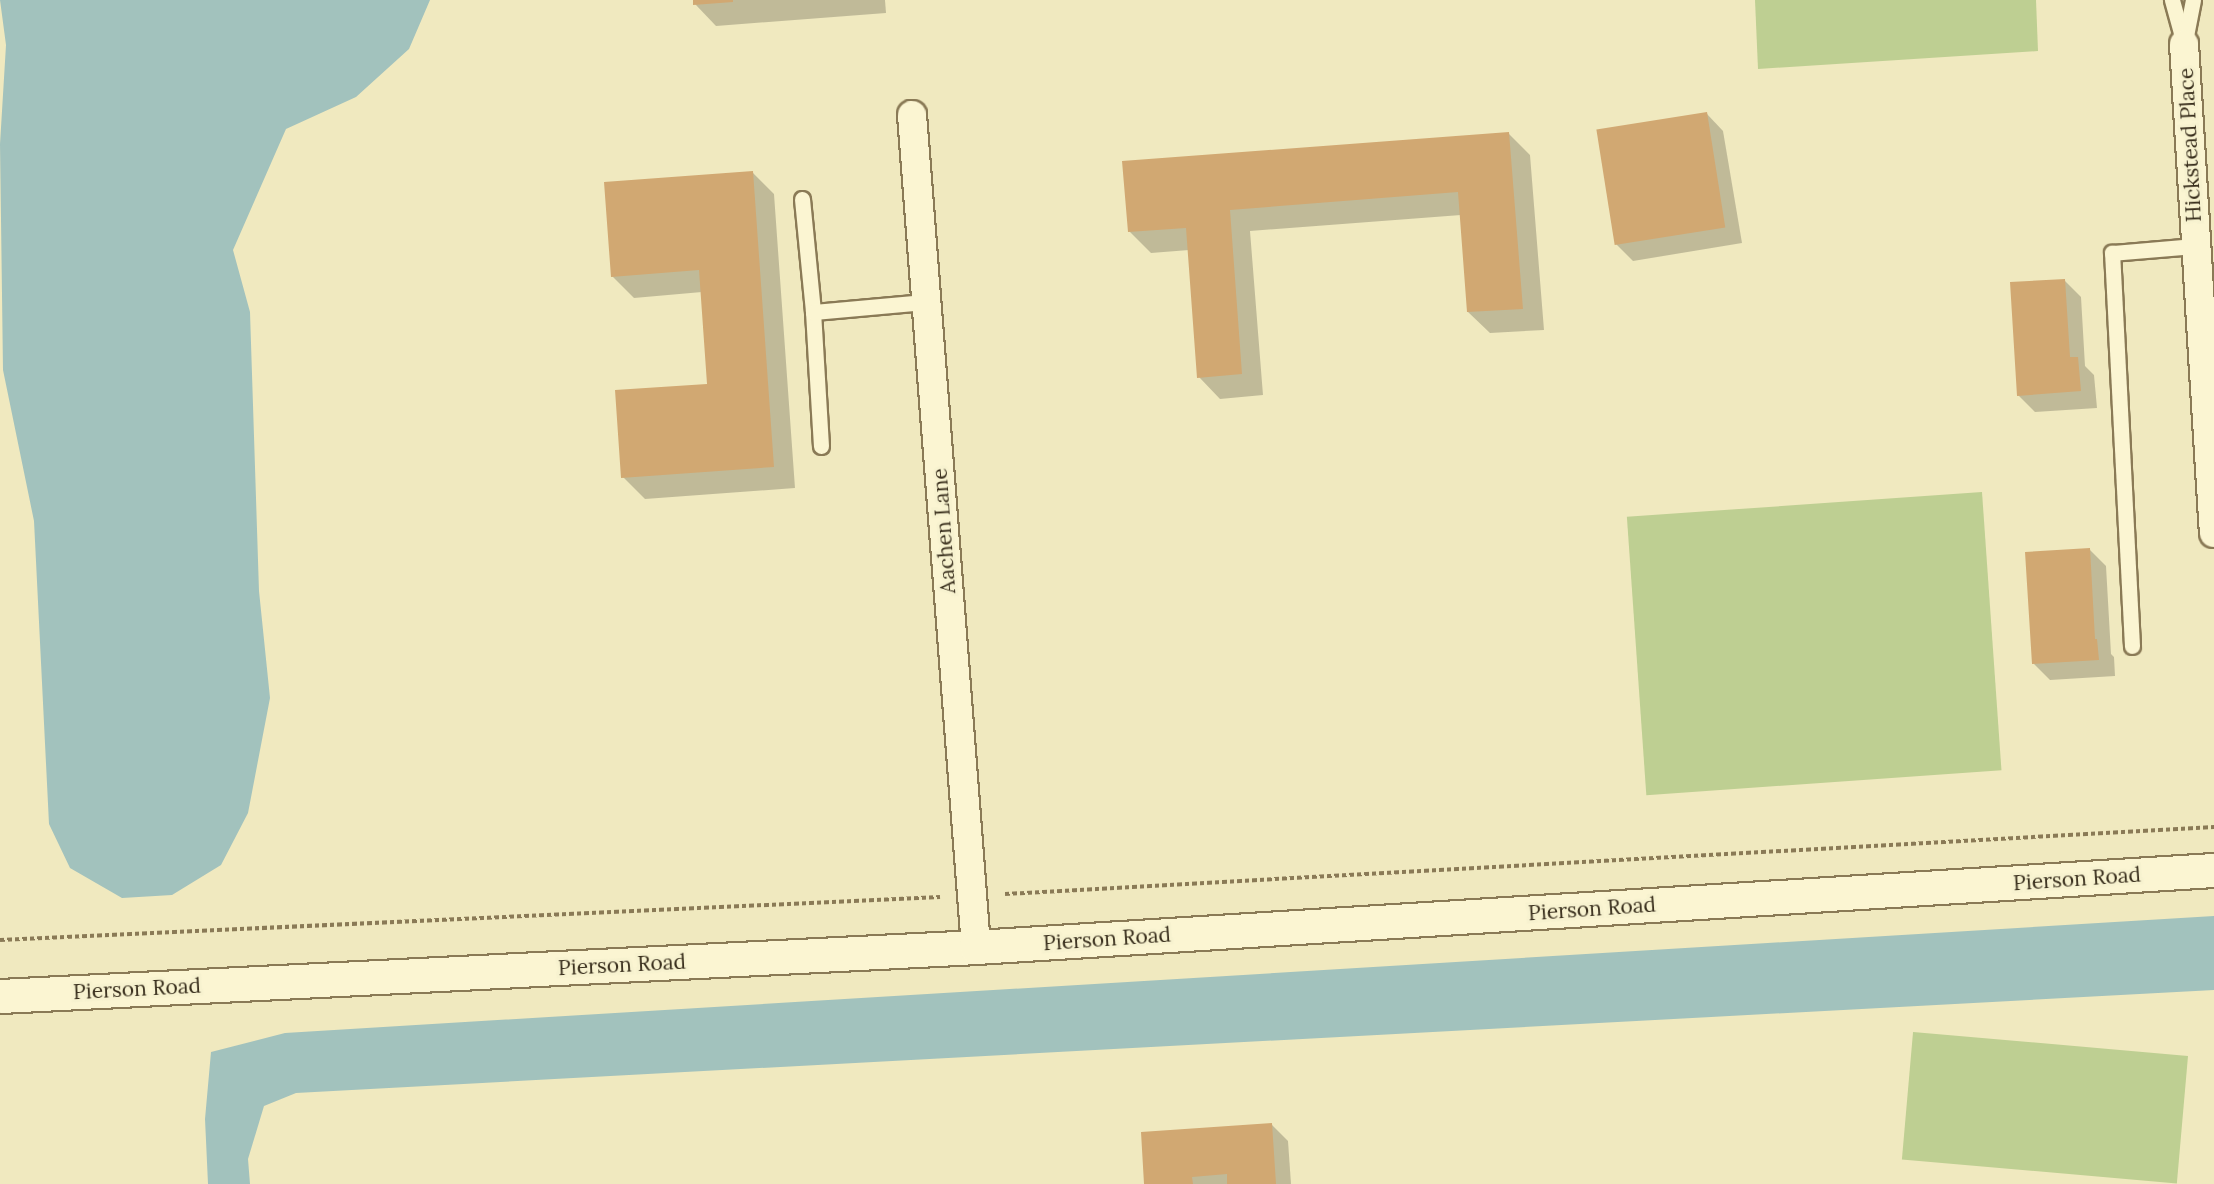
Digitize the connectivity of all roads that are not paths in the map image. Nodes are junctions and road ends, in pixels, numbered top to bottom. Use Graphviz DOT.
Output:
graph roads {
  1 [pos="2172,0"];
  2 [pos="2193,0"];
  3 [pos="2184,44"];
  4 [pos="912,115"];
  5 [pos="802,199"];
  6 [pos="2196,246"];
  7 [pos="926,302"];
  8 [pos="813,312"];
  9 [pos="821,446"];
  10 [pos="2214,533"];
  11 [pos="2132,646"];
  12 [pos="2214,870"];
  13 [pos="976,947"];
  14 [pos="0,996"];
  1 -- 3 [label="lane"];
  2 -- 3 [label="lane"];
  3 -- 6 [label="street, Hickstead Place"];
  4 -- 7 [label="street, Aachen Lane"];
  5 -- 8 [label="lane"];
  6 -- 10 [label="street, Hickstead Place"];
  6 -- 11 [label="lane"];
  7 -- 8 [label="lane"];
  7 -- 13 [label="street, Aachen Lane"];
  8 -- 9 [label="lane"];
  12 -- 13 [label="street, Pierson Road"];
  13 -- 14 [label="street, Pierson Road"];
}
